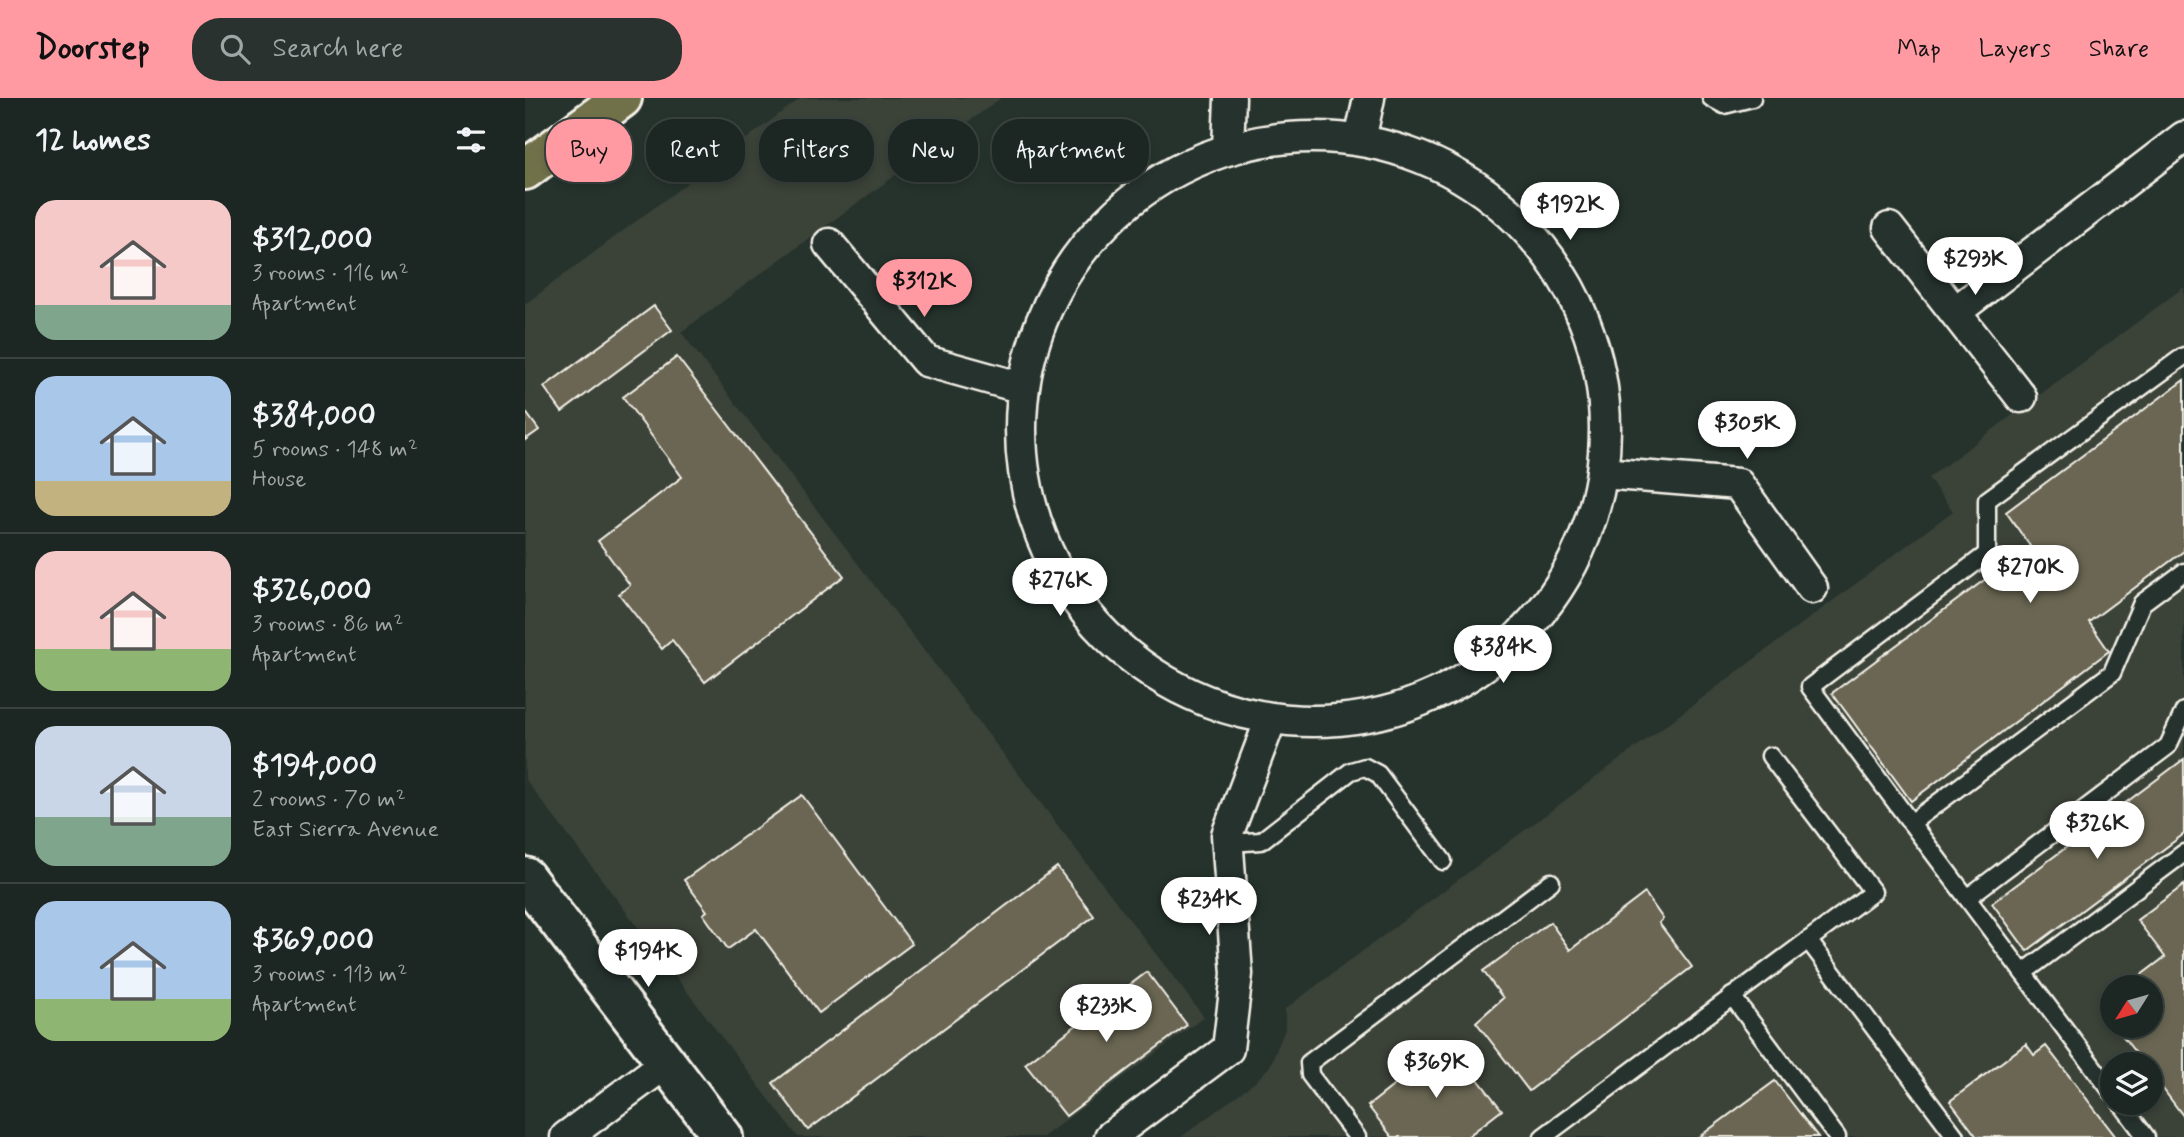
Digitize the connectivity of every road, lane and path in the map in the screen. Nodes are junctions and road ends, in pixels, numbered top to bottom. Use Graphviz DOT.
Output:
graph roads {
  1 [pos="622,98"];
  2 [pos="1230,98"];
  3 [pos="1369,98"];
  4 [pos="1711,98"];
  5 [pos="1752,98"];
  6 [pos="2184,136"];
  7 [pos="1360,140"];
  8 [pos="1228,148"];
  9 [pos="525,170"];
  10 [pos="1889,228"];
  11 [pos="829,244"];
  12 [pos="1955,312"];
  13 [pos="2184,356"];
  14 [pos="1023,388"];
  15 [pos="2021,397"];
  16 [pos="1602,473"];
  17 [pos="2184,572"];
  18 [pos="1812,589"];
  19 [pos="2184,711"];
  20 [pos="1271,719"];
  21 [pos="1770,756"];
  22 [pos="1911,824"];
  23 [pos="1228,844"];
  24 [pos="2184,853"];
  25 [pos="1443,861"];
  26 [pos="525,877"];
  27 [pos="1551,882"];
  28 [pos="1967,898"];
  29 [pos="1808,940"];
  30 [pos="2023,973"];
  31 [pos="1732,996"];
  32 [pos="666,1063"];
  33 [pos="2100,1076"];
  34 [pos="2130,1115"];
  35 [pos="566,1137"];
  36 [pos="723,1137"];
  37 [pos="1110,1137"];
  38 [pos="1357,1137"];
  39 [pos="1543,1137"];
  40 [pos="1837,1137"];
  41 [pos="1956,1137"];
  42 [pos="2146,1137"];
  1 -- 9 [label="highway"];
  2 -- 8 [label="street"];
  3 -- 7 [label="street"];
  4 -- 5 [label="lane"];
  6 -- 12 [label="street"];
  7 -- 8 [label="street"];
  7 -- 16 [label="street"];
  8 -- 14 [label="street"];
  10 -- 12 [label="street"];
  11 -- 14 [label="street"];
  12 -- 15 [label="street"];
  13 -- 22 [label="lane"];
  14 -- 20 [label="street"];
  16 -- 18 [label="street"];
  16 -- 20 [label="street"];
  17 -- 22 [label="lane"];
  19 -- 28 [label="lane"];
  20 -- 23 [label="street"];
  21 -- 29 [label="lane"];
  22 -- 28 [label="lane"];
  23 -- 25 [label="lane"];
  23 -- 37 [label="street"];
  24 -- 30 [label="lane"];
  26 -- 32 [label="main road"];
  27 -- 38 [label="lane"];
  28 -- 30 [label="lane"];
  29 -- 31 [label="lane"];
  29 -- 41 [label="lane"];
  30 -- 33 [label="lane"];
  31 -- 39 [label="lane"];
  31 -- 40 [label="lane"];
  32 -- 35 [label="street"];
  32 -- 36 [label="main road"];
  34 -- 42 [label="lane"];
}
